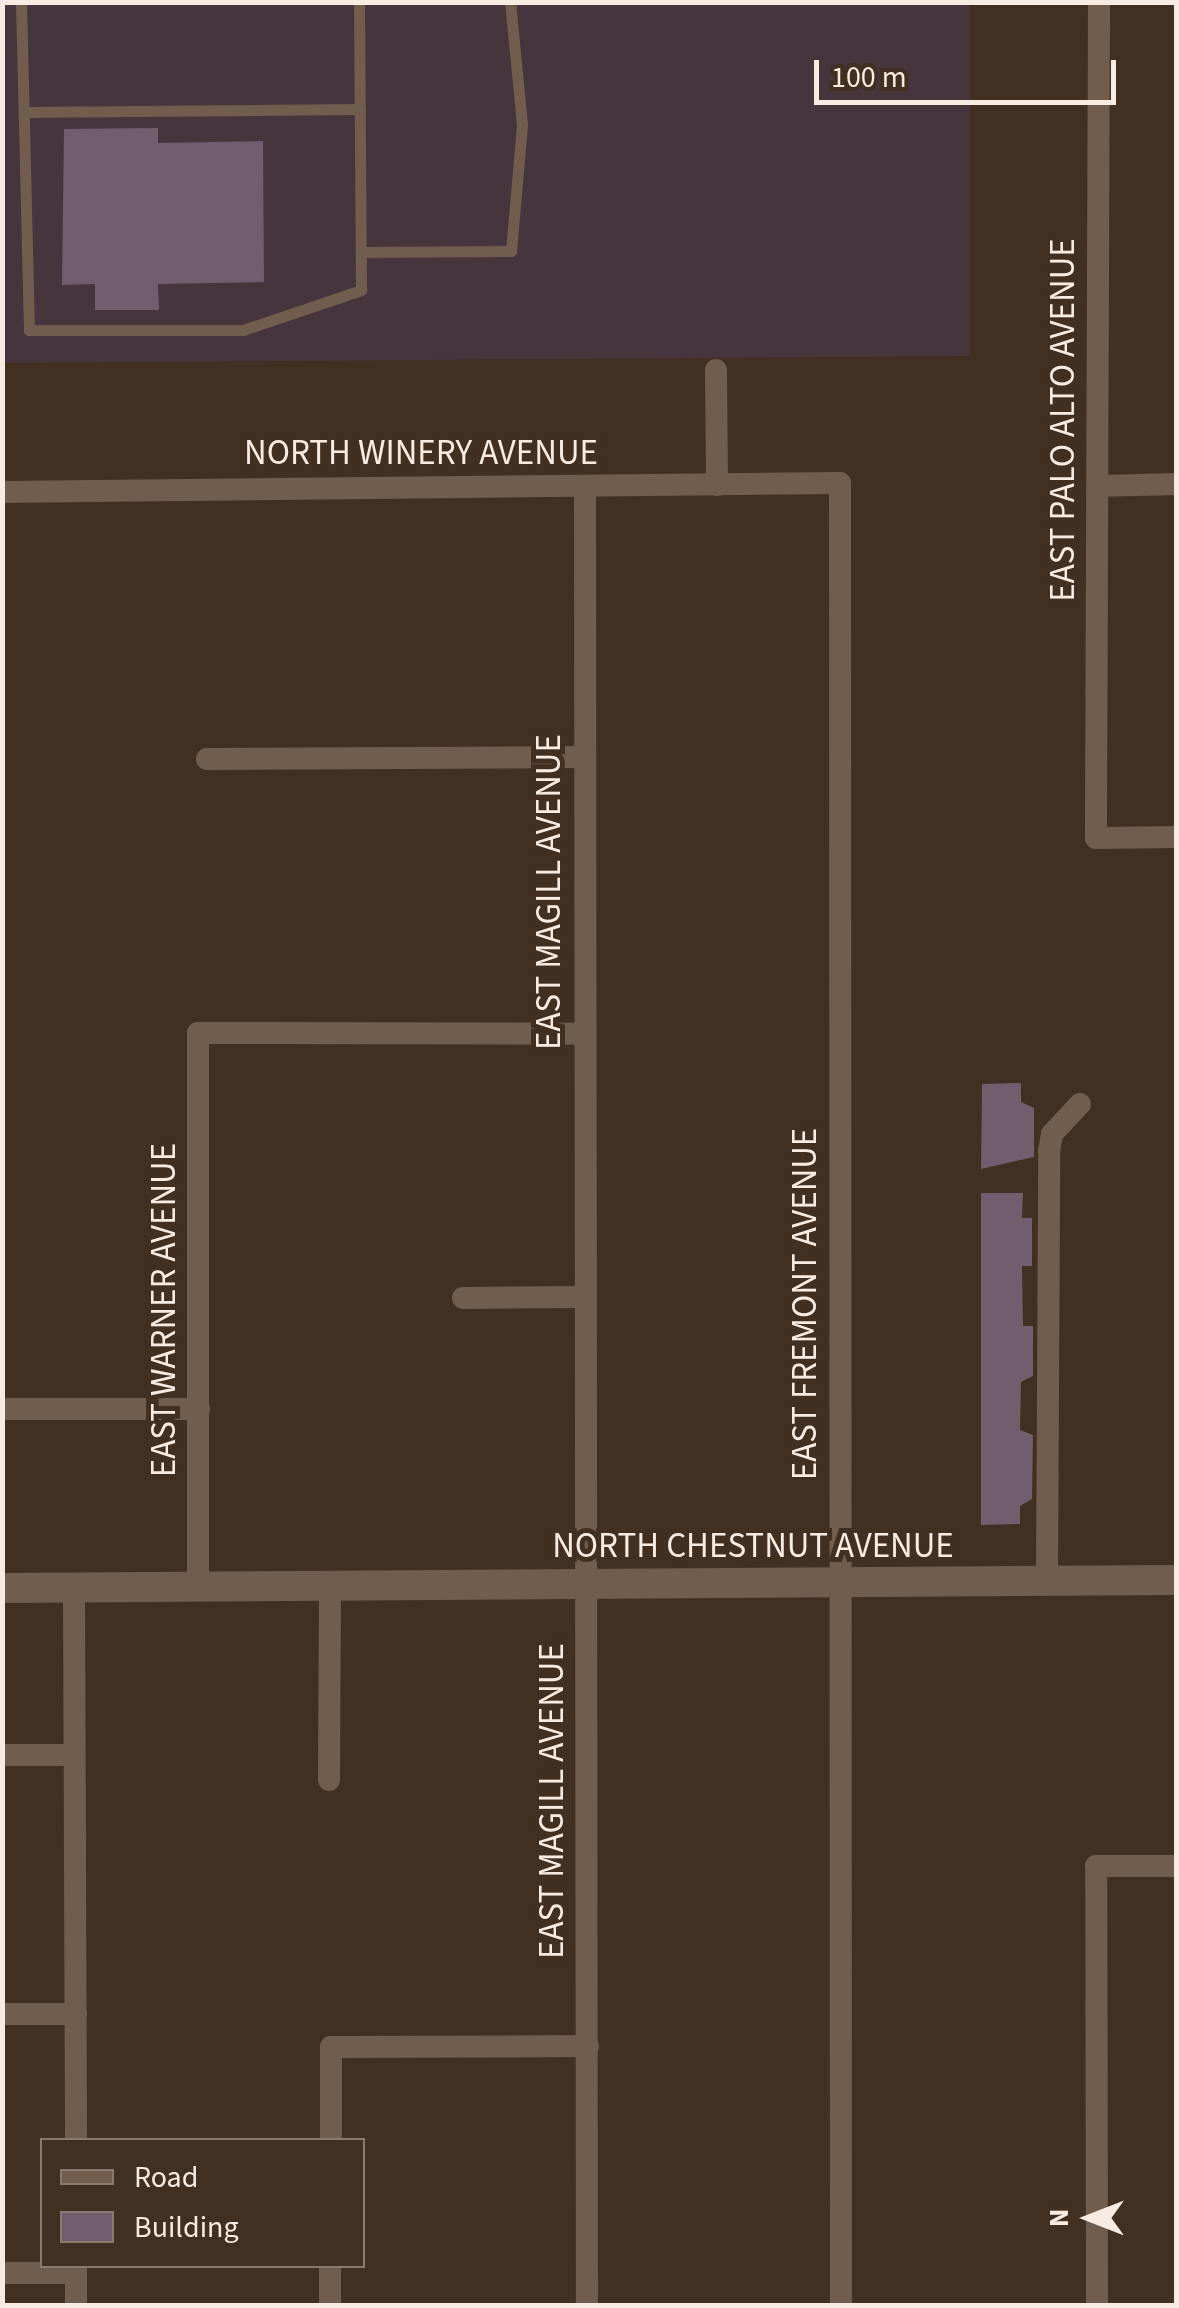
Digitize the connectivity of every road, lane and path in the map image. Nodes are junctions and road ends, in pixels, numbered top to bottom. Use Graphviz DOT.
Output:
graph roads {
  1 [pos="21,2"];
  2 [pos="359,2"];
  3 [pos="510,2"];
  4 [pos="1099,2"];
  5 [pos="360,110"];
  6 [pos="25,112"];
  7 [pos="362,252"];
  8 [pos="716,370"];
  9 [pos="840,484"];
  10 [pos="1176,484"];
  11 [pos="716,485"];
  12 [pos="1098,486"];
  13 [pos="585,487"];
  14 [pos="2,492"];
  15 [pos="584,757"];
  16 [pos="208,759"];
  17 [pos="1176,837"];
  18 [pos="584,1034"];
  19 [pos="1080,1104"];
  20 [pos="584,1296"];
  21 [pos="463,1298"];
  22 [pos="2,1409"];
  23 [pos="199,1409"];
  24 [pos="1176,1580"];
  25 [pos="1048,1581"];
  26 [pos="840,1583"];
  27 [pos="586,1585"];
  28 [pos="330,1586"];
  29 [pos="2,1588"];
  30 [pos="198,1588"];
  31 [pos="74,1589"];
  32 [pos="2,1755"];
  33 [pos="74,1755"];
  34 [pos="329,1780"];
  35 [pos="1176,1866"];
  36 [pos="2,2014"];
  37 [pos="76,2014"];
  38 [pos="588,2046"];
  39 [pos="76,2138"];
  40 [pos="331,2138"];
  41 [pos="330,2268"];
  42 [pos="76,2269"];
  43 [pos="2,2274"];
  44 [pos="76,2306"];
  45 [pos="330,2306"];
  46 [pos="587,2306"];
  47 [pos="841,2306"];
  48 [pos="1097,2306"];
  1 -- 6 [label="lane"];
  2 -- 5 [label="lane"];
  3 -- 7 [label="lane"];
  4 -- 12 [label="street, EAST PALO ALTO AVENUE"];
  5 -- 6 [label="lane"];
  5 -- 7 [label="lane"];
  6 -- 7 [label="lane"];
  8 -- 11 [label="street"];
  9 -- 11 [label="street, NORTH WINERY AVENUE"];
  9 -- 26 [label="street, EAST FREMONT AVENUE"];
  10 -- 12 [label="street"];
  11 -- 13 [label="street, NORTH WINERY AVENUE"];
  12 -- 17 [label="street, EAST PALO ALTO AVENUE"];
  13 -- 14 [label="street, NORTH WINERY AVENUE"];
  13 -- 15 [label="street, EAST MAGILL AVENUE"];
  15 -- 16 [label="street"];
  15 -- 18 [label="street, EAST MAGILL AVENUE"];
  18 -- 20 [label="street, EAST MAGILL AVENUE"];
  18 -- 23 [label="street, EAST WARNER AVENUE"];
  19 -- 25 [label="street"];
  20 -- 21 [label="street"];
  20 -- 27 [label="street, EAST MAGILL AVENUE"];
  22 -- 23 [label="street"];
  23 -- 30 [label="street, EAST WARNER AVENUE"];
  24 -- 25 [label="street, NORTH CHESTNUT AVENUE"];
  25 -- 26 [label="street, NORTH CHESTNUT AVENUE"];
  26 -- 27 [label="street, NORTH CHESTNUT AVENUE"];
  26 -- 47 [label="street, EAST FREMONT AVENUE"];
  27 -- 28 [label="street, NORTH CHESTNUT AVENUE"];
  27 -- 38 [label="street, EAST MAGILL AVENUE"];
  28 -- 30 [label="street, NORTH CHESTNUT AVENUE"];
  28 -- 34 [label="street"];
  29 -- 31 [label="street, NORTH CHESTNUT AVENUE"];
  30 -- 31 [label="street, NORTH CHESTNUT AVENUE"];
  31 -- 33 [label="street"];
  32 -- 33 [label="street"];
  33 -- 37 [label="street"];
  35 -- 48 [label="street"];
  36 -- 37 [label="street"];
  37 -- 39 [label="street"];
  38 -- 40 [label="street"];
  38 -- 46 [label="street, EAST MAGILL AVENUE"];
  41 -- 45 [label="street"];
  42 -- 43 [label="street"];
  42 -- 44 [label="street"];
}
